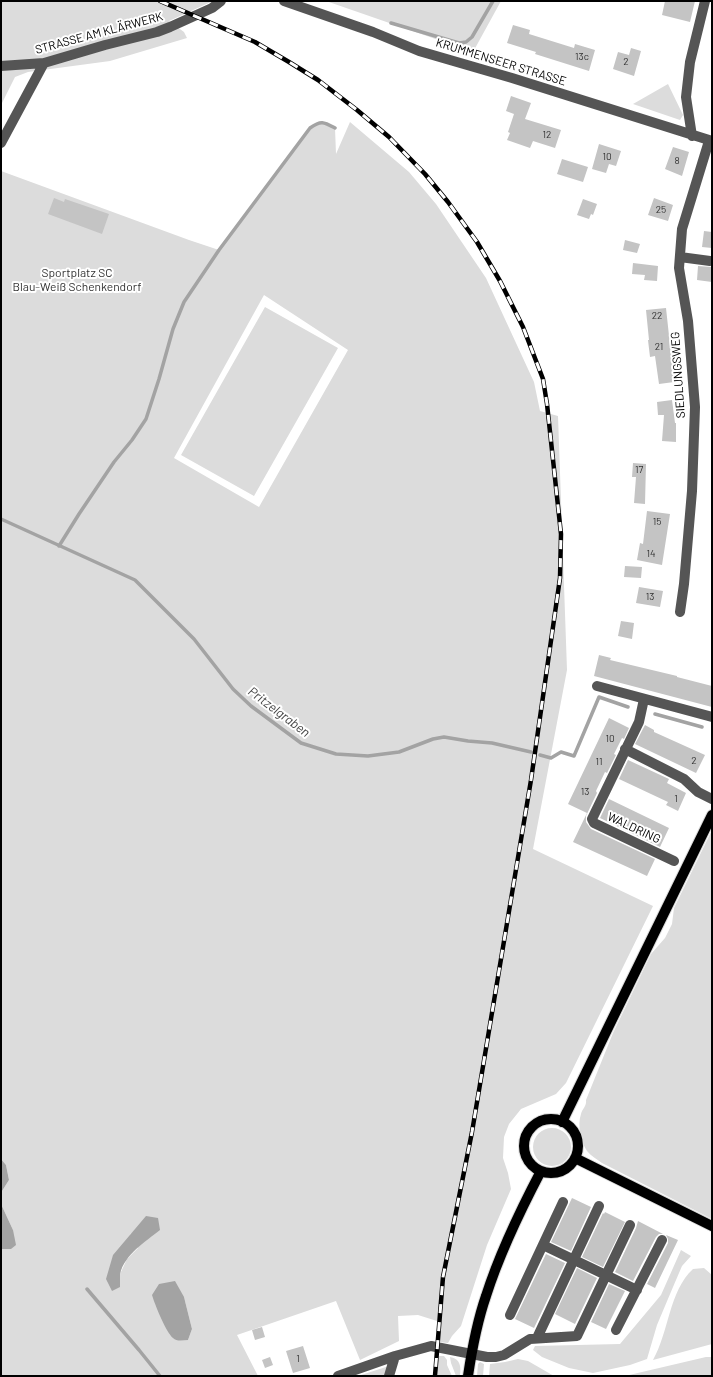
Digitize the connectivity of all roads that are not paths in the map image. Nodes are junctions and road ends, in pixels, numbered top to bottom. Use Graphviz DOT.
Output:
graph roads {
  1 [pos="221,1"];
  2 [pos="284,1"];
  3 [pos="705,1"];
  4 [pos="44,63"];
  5 [pos="1,66"];
  6 [pos="692,136"];
  7 [pos="710,141"];
  8 [pos="1,143"];
  9 [pos="680,257"];
  10 [pos="710,261"];
  11 [pos="680,612"];
  12 [pos="597,686"];
  13 [pos="644,699"];
  14 [pos="712,717"];
  15 [pos="625,749"];
  16 [pos="712,799"];
  17 [pos="712,815"];
  18 [pos="674,861"];
  19 [pos="562,1122"];
  20 [pos="575,1158"];
  21 [pos="541,1171"];
  22 [pos="564,1202"];
  23 [pos="599,1206"];
  24 [pos="630,1225"];
  25 [pos="712,1226"];
  26 [pos="662,1240"];
  27 [pos="543,1245"];
  28 [pos="574,1260"];
  29 [pos="606,1275"];
  30 [pos="637,1290"];
  31 [pos="510,1315"];
  32 [pos="616,1330"];
  33 [pos="537,1338"];
  34 [pos="472,1353"];
  35 [pos="395,1356"];
  36 [pos="338,1376"];
  37 [pos="389,1376"];
  38 [pos="468,1376"];
  1 -- 4 [label="street, STRASSE AM KLÄRWERK"];
  2 -- 6 [label="street, KRUMMENSEER STRASSE"];
  3 -- 6 [label="street"];
  4 -- 5 [label="street, STRASSE AM KLÄRWERK"];
  4 -- 8 [label="street"];
  6 -- 7 [label="street, KRUMMENSEER STRASSE"];
  7 -- 9 [label="street, SIEDLUNGSWEG"];
  9 -- 10 [label="street"];
  9 -- 11 [label="street, SIEDLUNGSWEG"];
  12 -- 13 [label="street"];
  13 -- 14 [label="street"];
  13 -- 15 [label="street, WALDRING"];
  15 -- 16 [label="street"];
  15 -- 18 [label="street, WALDRING"];
  17 -- 19 [label="main road"];
  19 -- 20 [label="main road"];
  19 -- 21 [label="main road"];
  20 -- 21 [label="main road"];
  20 -- 25 [label="main road"];
  21 -- 34 [label="main road"];
  22 -- 27 [label="street"];
  23 -- 28 [label="street"];
  24 -- 29 [label="street"];
  26 -- 30 [label="street"];
  27 -- 28 [label="street"];
  27 -- 31 [label="street"];
  28 -- 29 [label="street"];
  28 -- 33 [label="street"];
  29 -- 30 [label="street"];
  29 -- 33 [label="street"];
  30 -- 32 [label="street"];
  33 -- 34 [label="street"];
  34 -- 35 [label="street"];
  34 -- 38 [label="main road"];
  35 -- 36 [label="street"];
  35 -- 37 [label="street"];
}
